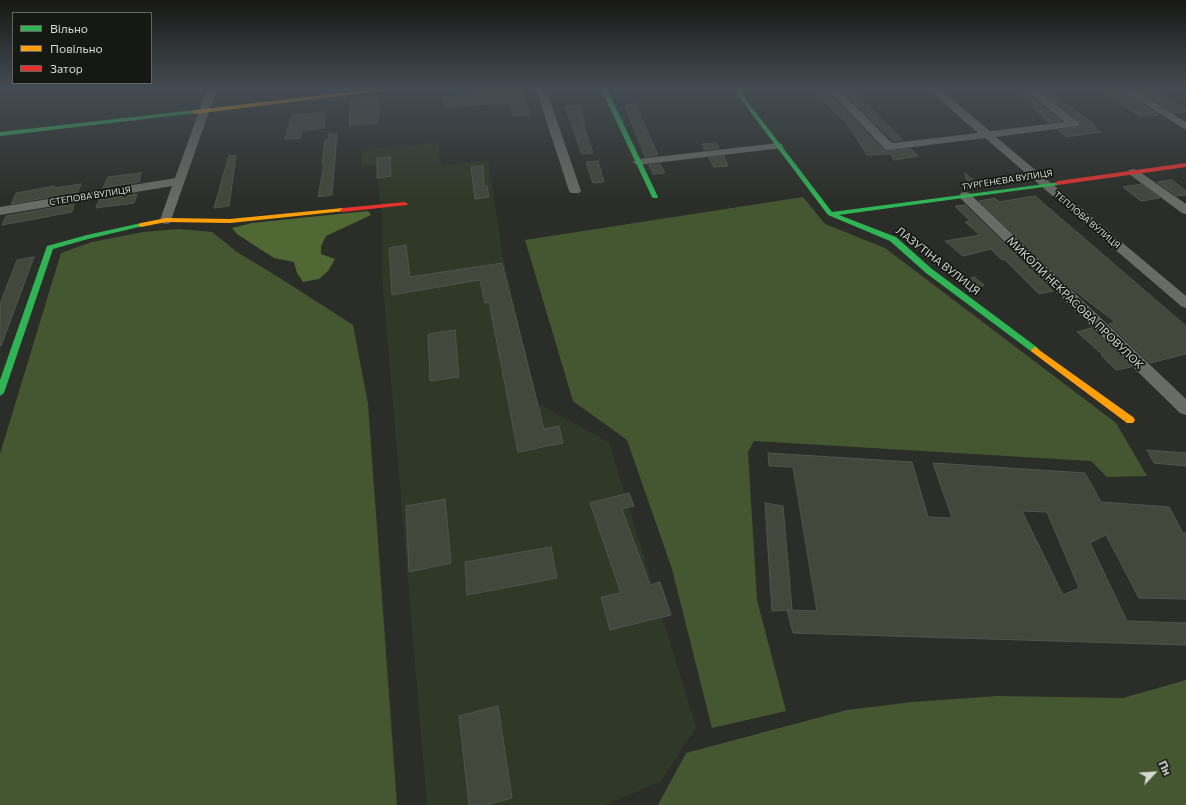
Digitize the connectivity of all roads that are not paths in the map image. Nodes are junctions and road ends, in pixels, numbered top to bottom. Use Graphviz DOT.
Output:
graph roads {
  1 [pos="63,127"];
  2 [pos="199,127"];
  3 [pos="554,127"];
  4 [pos="621,127"];
  5 [pos="763,127"];
  6 [pos="869,127"];
  7 [pos="977,127"];
  8 [pos="1054,127"];
  9 [pos="0,134"];
  10 [pos="987,135"];
  11 [pos="778,146"];
  12 [pos="638,162"];
  13 [pos="1186,165"];
  14 [pos="1133,172"];
  15 [pos="180,181"];
  16 [pos="1044,184"];
  17 [pos="575,191"];
  18 [pos="965,196"];
  19 [pos="655,197"];
  20 [pos="405,204"];
  21 [pos="1186,210"];
  22 [pos="0,211"];
  23 [pos="830,214"];
  24 [pos="166,220"];
  25 [pos="1186,303"];
  26 [pos="0,393"];
  27 [pos="1186,409"];
  28 [pos="1130,420"];
  1 -- 9 [label="street"];
  2 -- 15 [label="street"];
  3 -- 17 [label="street"];
  4 -- 12 [label="street"];
  5 -- 11 [label="street"];
  6 -- 10 [label="street"];
  7 -- 10 [label="street, ТЕПЛОВА ВУЛИЦЯ"];
  8 -- 10 [label="street"];
  10 -- 16 [label="street, ТЕПЛОВА ВУЛИЦЯ"];
  11 -- 12 [label="street"];
  11 -- 23 [label="street"];
  12 -- 19 [label="street"];
  13 -- 14 [label="street, ТУРГЕНЄВА ВУЛИЦЯ"];
  14 -- 16 [label="street, ТУРГЕНЄВА ВУЛИЦЯ"];
  14 -- 21 [label="street"];
  15 -- 22 [label="street, СТЕПОВА ВУЛИЦЯ"];
  15 -- 24 [label="street"];
  16 -- 18 [label="street, ТУРГЕНЄВА ВУЛИЦЯ"];
  16 -- 25 [label="street, ТЕПЛОВА ВУЛИЦЯ"];
  18 -- 23 [label="street, ТУРГЕНЄВА ВУЛИЦЯ"];
  18 -- 27 [label="street, МИКОЛИ НЕКРАСОВА ПРОВУЛОК"];
  20 -- 24 [label="street"];
  23 -- 28 [label="street, ЛАЗУТІНА ВУЛИЦЯ"];
  24 -- 26 [label="street"];
}
